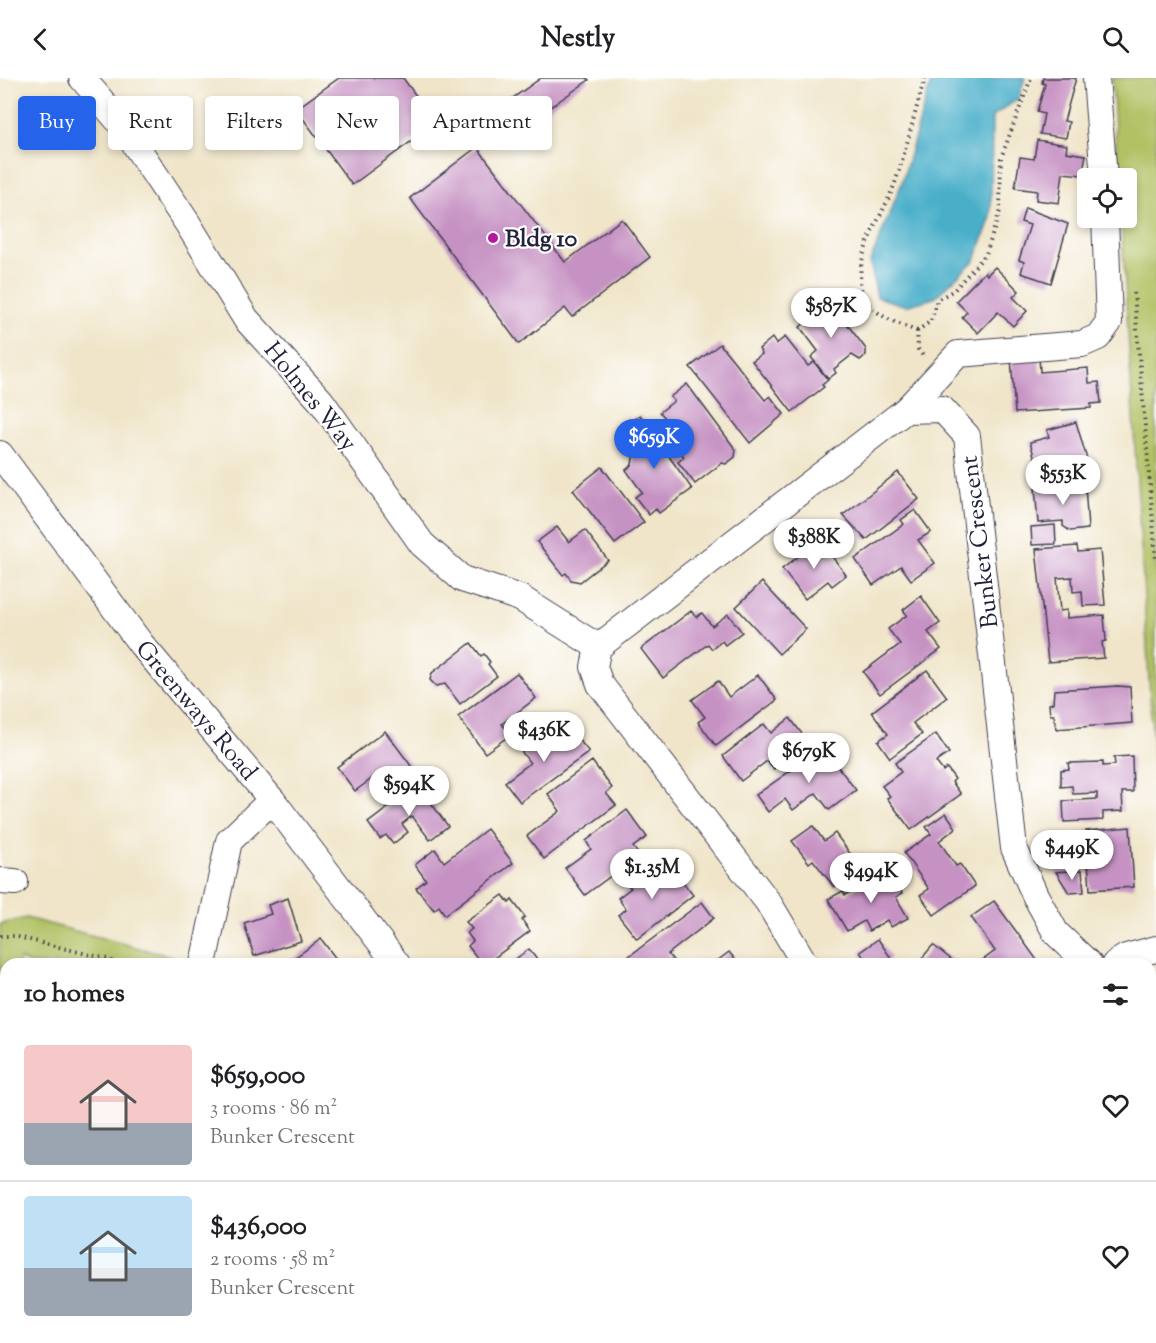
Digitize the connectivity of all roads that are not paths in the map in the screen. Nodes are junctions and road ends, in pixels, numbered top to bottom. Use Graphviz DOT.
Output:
graph roads {
  1 [pos="82,78"];
  2 [pos="1096,78"];
  3 [pos="1103,168"];
  4 [pos="1116,228"];
  5 [pos="906,410"];
  6 [pos="0,454"];
  7 [pos="598,647"];
  8 [pos="272,800"];
  9 [pos="1156,949"];
  10 [pos="205,958"];
  11 [pos="392,958"];
  12 [pos="801,958"];
  13 [pos="1083,958"];
  14 [pos="1125,958"];
  1 -- 7 [label="street, Holmes Way"];
  2 -- 3 [label="street"];
  4 -- 5 [label="street"];
  5 -- 7 [label="street"];
  5 -- 13 [label="street, Bunker Crescent"];
  6 -- 8 [label="street, Greenways Road"];
  7 -- 12 [label="street"];
  8 -- 10 [label="street"];
  8 -- 11 [label="street, Greenways Road"];
  9 -- 14 [label="street"];
}
